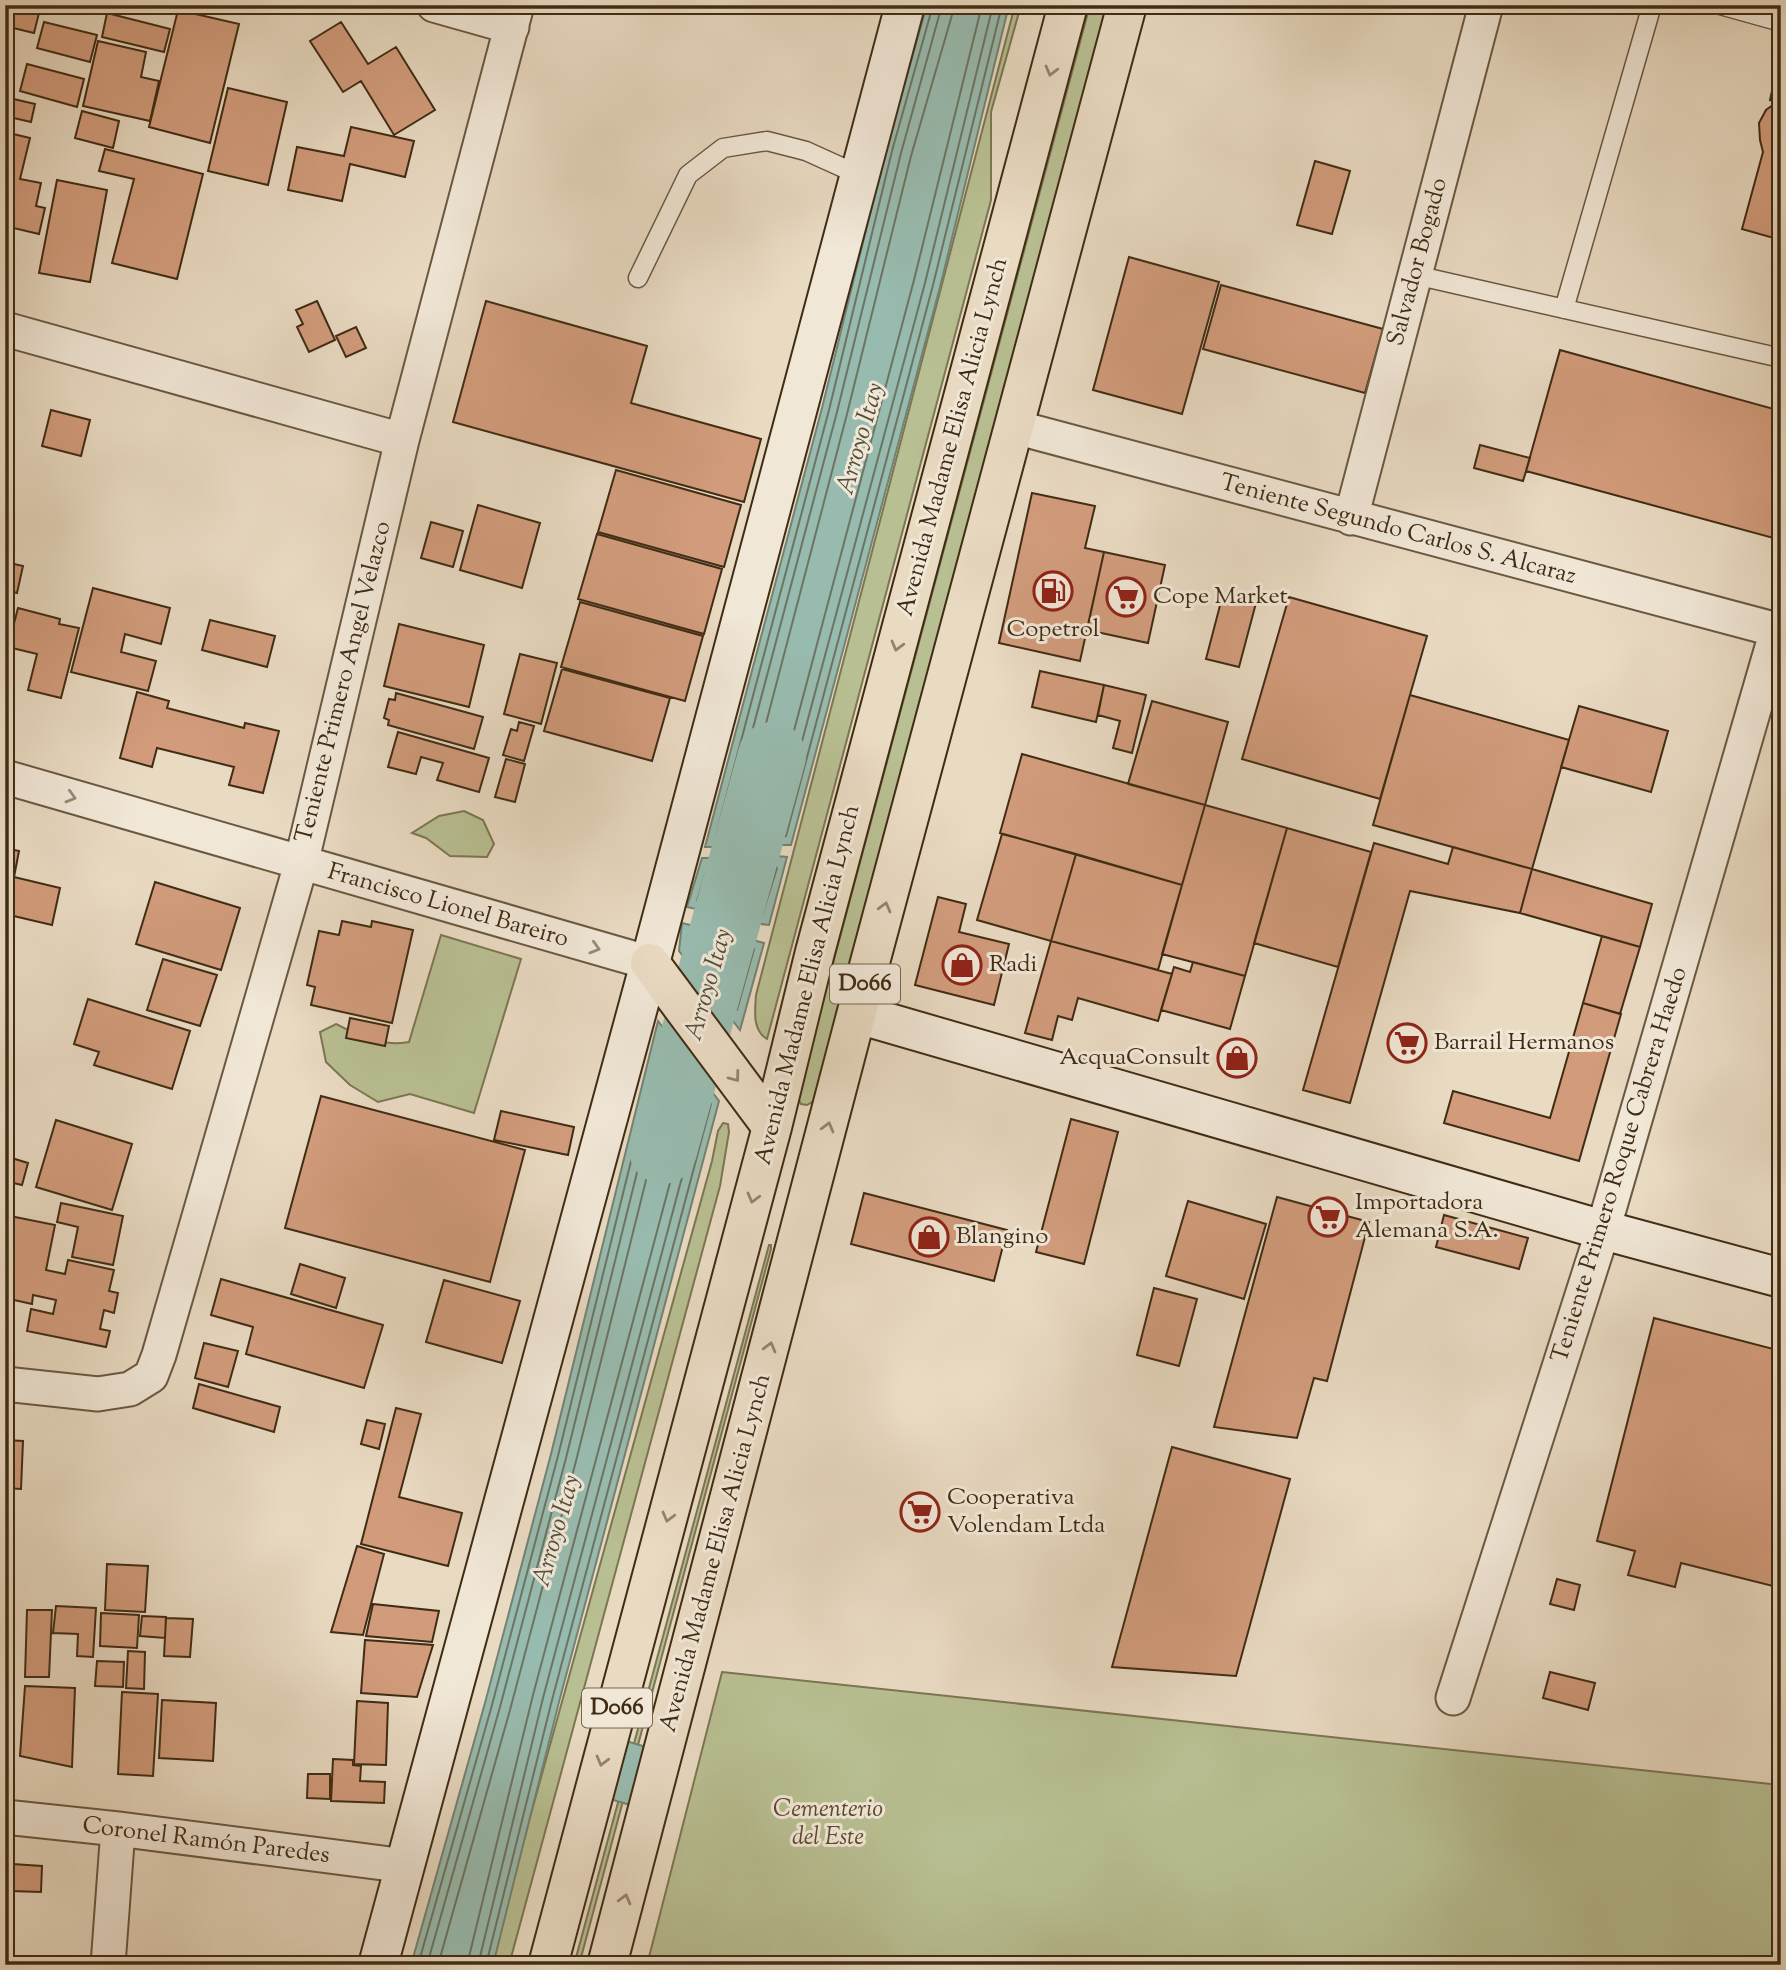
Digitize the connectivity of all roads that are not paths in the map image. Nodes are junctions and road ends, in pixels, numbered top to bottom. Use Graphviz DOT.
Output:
graph roads {
  1 [pos="434,5"];
  2 [pos="905,5"];
  3 [pos="1068,5"];
  4 [pos="1127,5"];
  5 [pos="1486,5"];
  6 [pos="1652,5"];
  7 [pos="1720,5"];
  8 [pos="514,16"];
  9 [pos="1781,22"];
  10 [pos="859,174"];
  11 [pos="1415,275"];
  12 [pos="638,278"];
  13 [pos="1564,309"];
  14 [pos="5,329"];
  15 [pos="1781,358"];
  16 [pos="1015,428"];
  17 [pos="402,440"];
  18 [pos="1351,518"];
  19 [pos="1779,631"];
  20 [pos="5,777"];
  21 [pos="300,864"];
  22 [pos="650,963"];
  23 [pos="858,1014"];
  24 [pos="772,1127"];
  25 [pos="1603,1230"];
  26 [pos="1781,1278"];
  27 [pos="5,1384"];
  28 [pos="1453,1698"];
  29 [pos="5,1817"];
  30 [pos="118,1829"];
  31 [pos="406,1866"];
  32 [pos="108,1965"];
  33 [pos="378,1965"];
  34 [pos="548,1965"];
  35 [pos="607,1965"];
  1 -- 8 [label="street"];
  2 -- 10 [label="main road"];
  3 -- 24 [label="highway, Avenida Madame Elisa Alicia Lynch / D066, one-way"];
  4 -- 16 [label="highway, Avenida Madame Elisa Alicia Lynch / D066"];
  5 -- 11 [label="street, Salvador Bogado"];
  6 -- 13 [label="lane"];
  7 -- 9 [label="lane"];
  8 -- 17 [label="street, Teniente Primero Angel Velazco"];
  10 -- 12 [label="lane"];
  10 -- 22 [label="main road"];
  11 -- 13 [label="lane"];
  11 -- 18 [label="street, Salvador Bogado"];
  13 -- 15 [label="lane"];
  14 -- 17 [label="street"];
  16 -- 18 [label="street, Teniente Segundo Carlos S. Alcaraz"];
  23 -- 16 [label="highway, Avenida Madame Elisa Alicia Lynch / D066, one-way"];
  17 -- 21 [label="street, Teniente Primero Angel Velazco"];
  18 -- 19 [label="street, Teniente Segundo Carlos S. Alcaraz"];
  19 -- 25 [label="street, Teniente Primero Roque Cabrera Haedo"];
  20 -- 21 [label="street, Francisco Lionel Bareiro, one-way"];
  21 -- 22 [label="street, Francisco Lionel Bareiro, one-way"];
  21 -- 27 [label="street, Teniente Primero Angel Velazco"];
  22 -- 24 [label="highway, one-way"];
  22 -- 31 [label="main road"];
  23 -- 25 [label="main road"];
  35 -- 23 [label="highway, Avenida Madame Elisa Alicia Lynch / D066, one-way"];
  24 -- 34 [label="highway, Avenida Madame Elisa Alicia Lynch / D066, one-way"];
  25 -- 26 [label="main road"];
  25 -- 28 [label="street, Teniente Primero Roque Cabrera Haedo"];
  29 -- 30 [label="street, Coronel Ramón Paredes"];
  30 -- 31 [label="street, Coronel Ramón Paredes"];
  30 -- 32 [label="street"];
  31 -- 33 [label="main road"];
}
